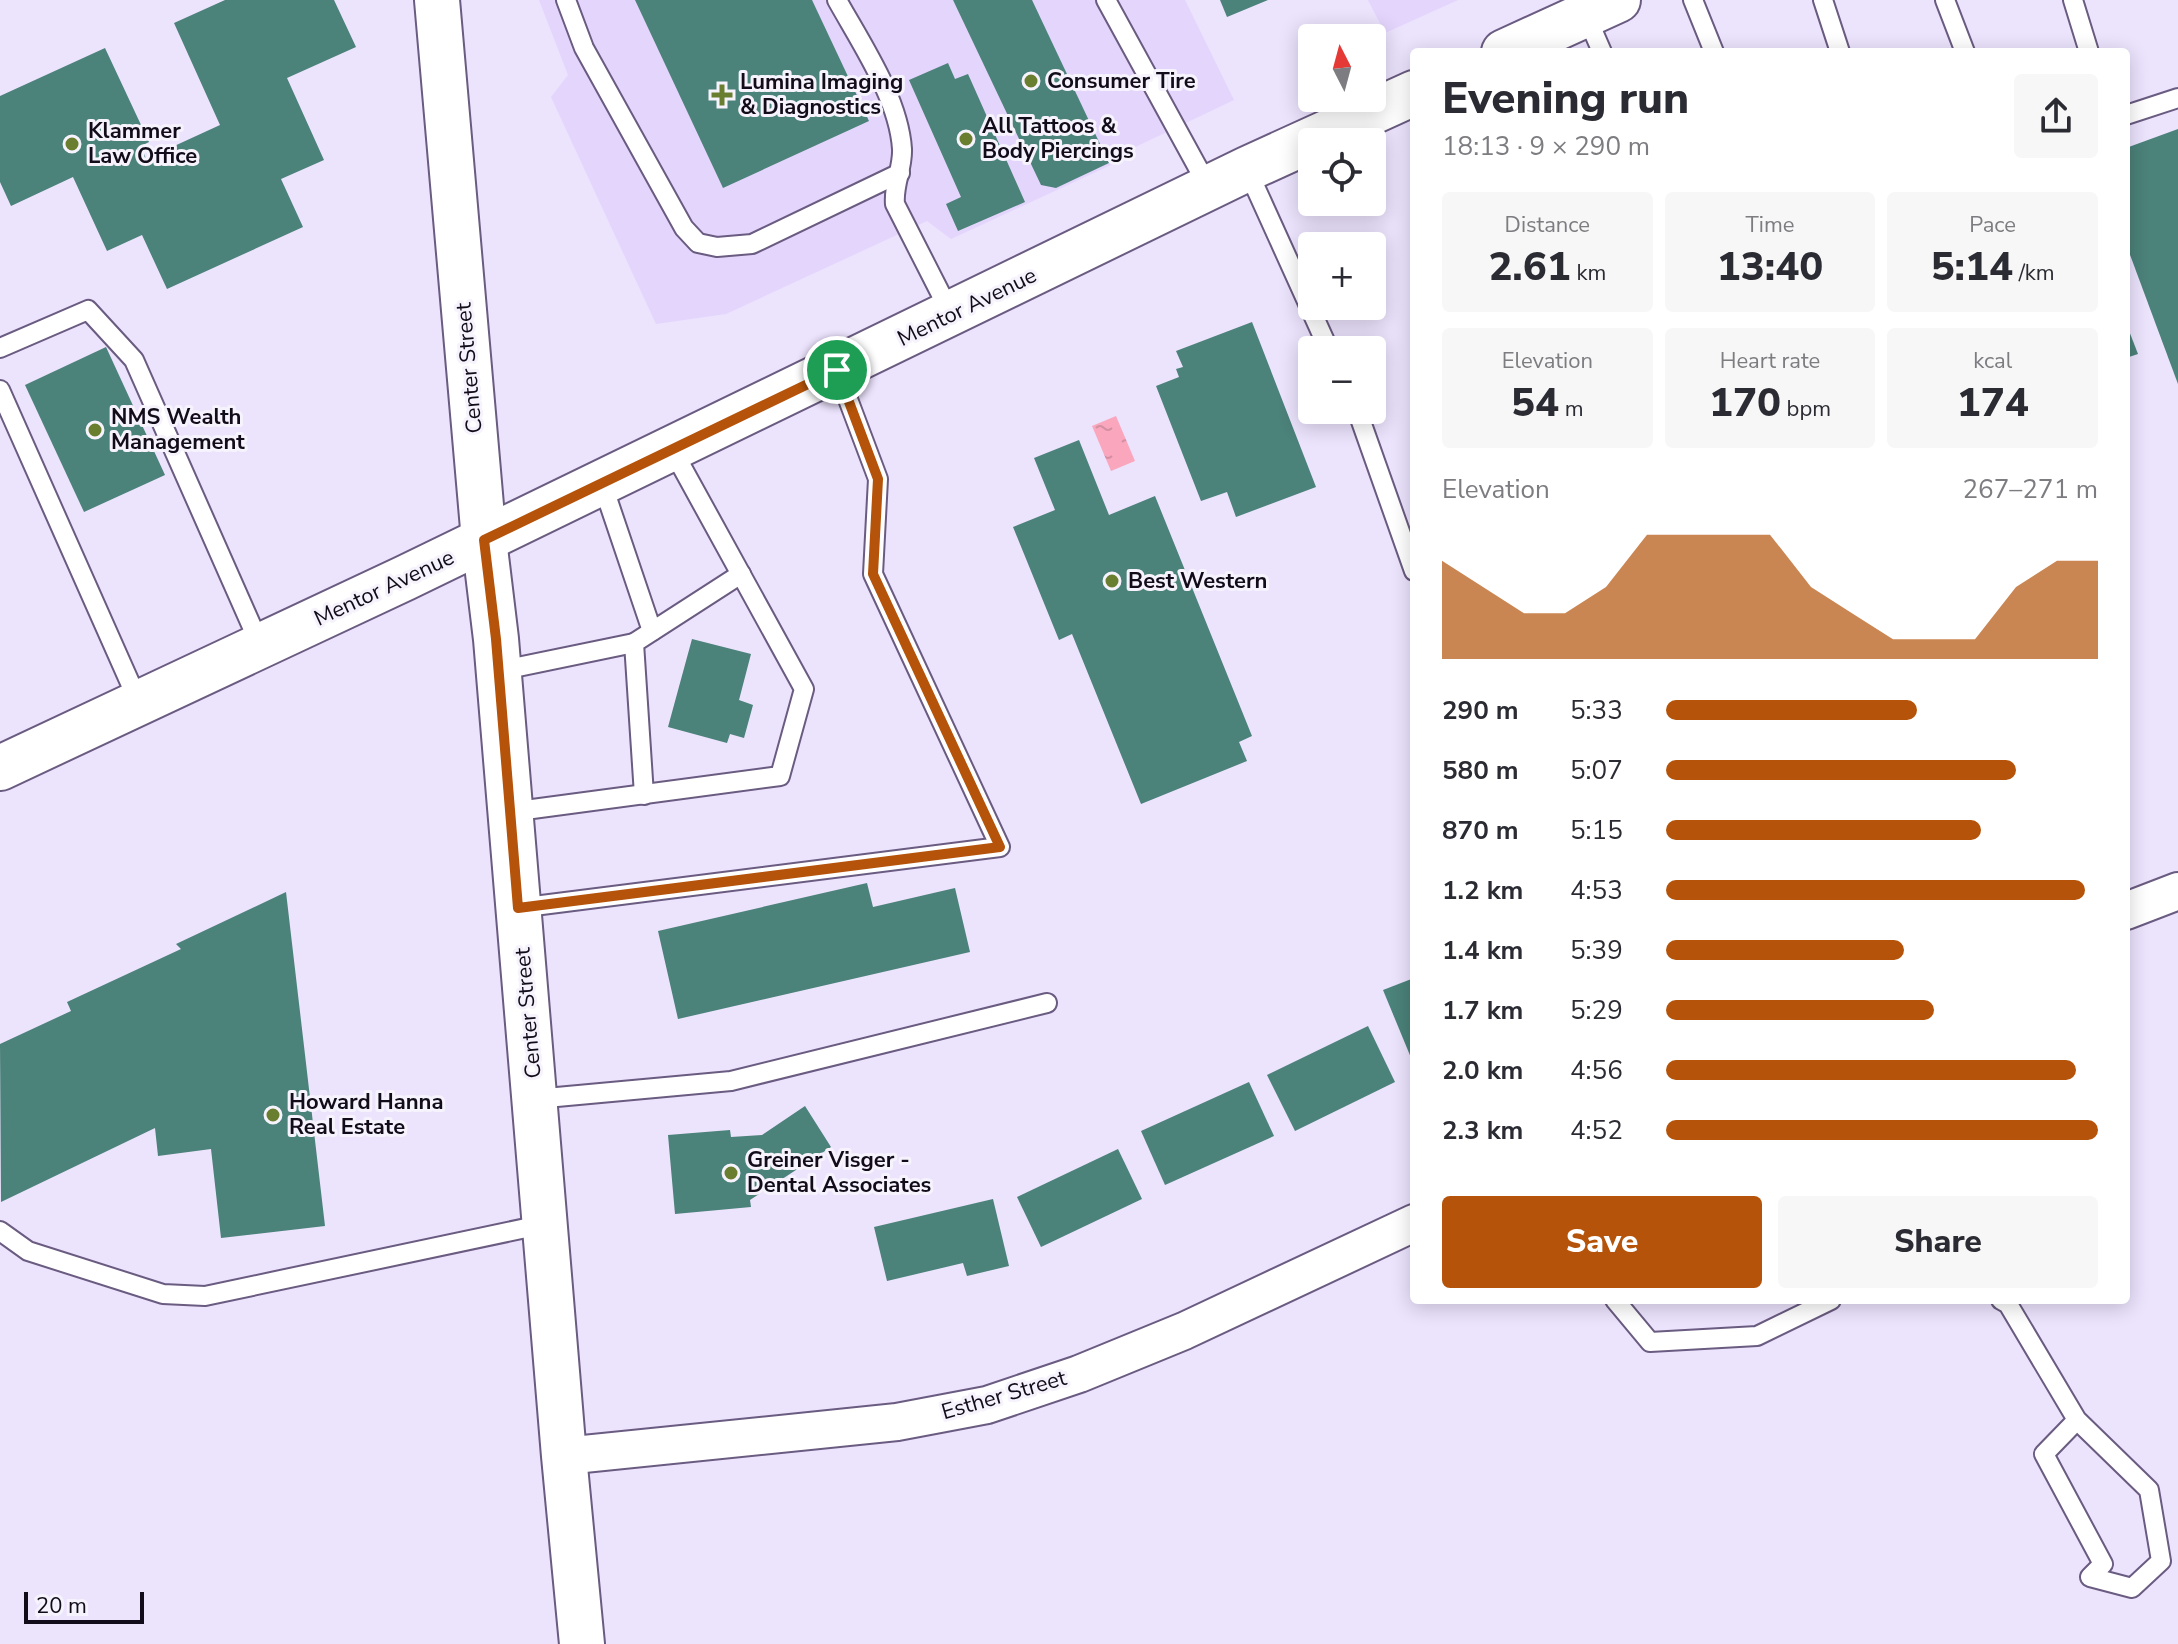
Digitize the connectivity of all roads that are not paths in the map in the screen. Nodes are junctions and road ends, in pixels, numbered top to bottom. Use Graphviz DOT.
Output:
graph roads {
  1 [pos="437,0"];
  2 [pos="566,0"];
  3 [pos="837,0"];
  4 [pos="1106,0"];
  5 [pos="1693,0"];
  6 [pos="1823,0"];
  7 [pos="1945,0"];
  8 [pos="2073,0"];
  9 [pos="1602,22"];
  10 [pos="1517,48"];
  11 [pos="1712,48"];
  12 [pos="1839,48"];
  13 [pos="1963,48"];
  14 [pos="2088,48"];
  15 [pos="1410,95"];
  16 [pos="2178,98"];
  17 [pos="2130,114"];
  18 [pos="900,173"];
  19 [pos="1228,179"];
  20 [pos="952,315"];
  21 [pos="1321,336"];
  22 [pos="0,348"];
  23 [pos="837,370"];
  24 [pos="0,390"];
  25 [pos="1362,424"];
  26 [pos="672,449"];
  27 [pos="602,483"];
  28 [pos="484,540"];
  29 [pos="1410,560"];
  30 [pos="741,574"];
  31 [pos="652,631"];
  32 [pos="634,643"];
  33 [pos="261,647"];
  34 [pos="498,671"];
  35 [pos="139,703"];
  36 [pos="0,768"];
  37 [pos="644,795"];
  38 [pos="510,812"];
  39 [pos="2178,891"];
  40 [pos="518,908"];
  41 [pos="2130,909"];
  42 [pos="1047,1003"];
  43 [pos="535,1099"];
  44 [pos="545,1224"];
  45 [pos="1410,1225"];
  46 [pos="0,1231"];
  47 [pos="1618,1304"];
  48 [pos="1823,1304"];
  49 [pos="2008,1304"];
  50 [pos="2077,1420"];
  51 [pos="564,1456"];
  52 [pos="582,1644"];
  1 -- 28 [label="main road, Center Street"];
  2 -- 18 [label="lane"];
  3 -- 18 [label="lane"];
  4 -- 19 [label="lane"];
  5 -- 11 [label="lane"];
  6 -- 12 [label="lane"];
  7 -- 13 [label="lane"];
  8 -- 14 [label="lane"];
  9 -- 10 [label="main road"];
  15 -- 19 [label="main road, Mentor Avenue"];
  16 -- 17 [label="lane"];
  18 -- 20 [label="lane"];
  19 -- 20 [label="main road, Mentor Avenue"];
  19 -- 21 [label="lane"];
  20 -- 23 [label="main road, Mentor Avenue"];
  22 -- 33 [label="lane"];
  23 -- 26 [label="main road, Mentor Avenue"];
  23 -- 40 [label="lane"];
  24 -- 35 [label="lane"];
  25 -- 29 [label="lane"];
  26 -- 27 [label="main road, Mentor Avenue"];
  26 -- 30 [label="lane"];
  27 -- 28 [label="main road, Mentor Avenue"];
  27 -- 31 [label="lane"];
  28 -- 33 [label="main road, Mentor Avenue"];
  28 -- 34 [label="main road, Center Street"];
  30 -- 31 [label="lane"];
  30 -- 37 [label="lane"];
  31 -- 32 [label="lane"];
  32 -- 34 [label="lane"];
  32 -- 37 [label="lane"];
  33 -- 35 [label="main road, Mentor Avenue"];
  34 -- 38 [label="main road, Center Street"];
  35 -- 36 [label="main road, Mentor Avenue"];
  37 -- 38 [label="lane"];
  38 -- 40 [label="main road, Center Street"];
  39 -- 41 [label="street"];
  40 -- 43 [label="main road, Center Street"];
  42 -- 43 [label="lane"];
  43 -- 44 [label="main road, Center Street"];
  44 -- 46 [label="lane"];
  44 -- 51 [label="main road, Center Street"];
  45 -- 51 [label="street, Esther Street"];
  47 -- 48 [label="lane"];
  49 -- 50 [label="lane"];
  50 -- 50 [label="lane"];
  51 -- 52 [label="main road, Center Street"];
}
